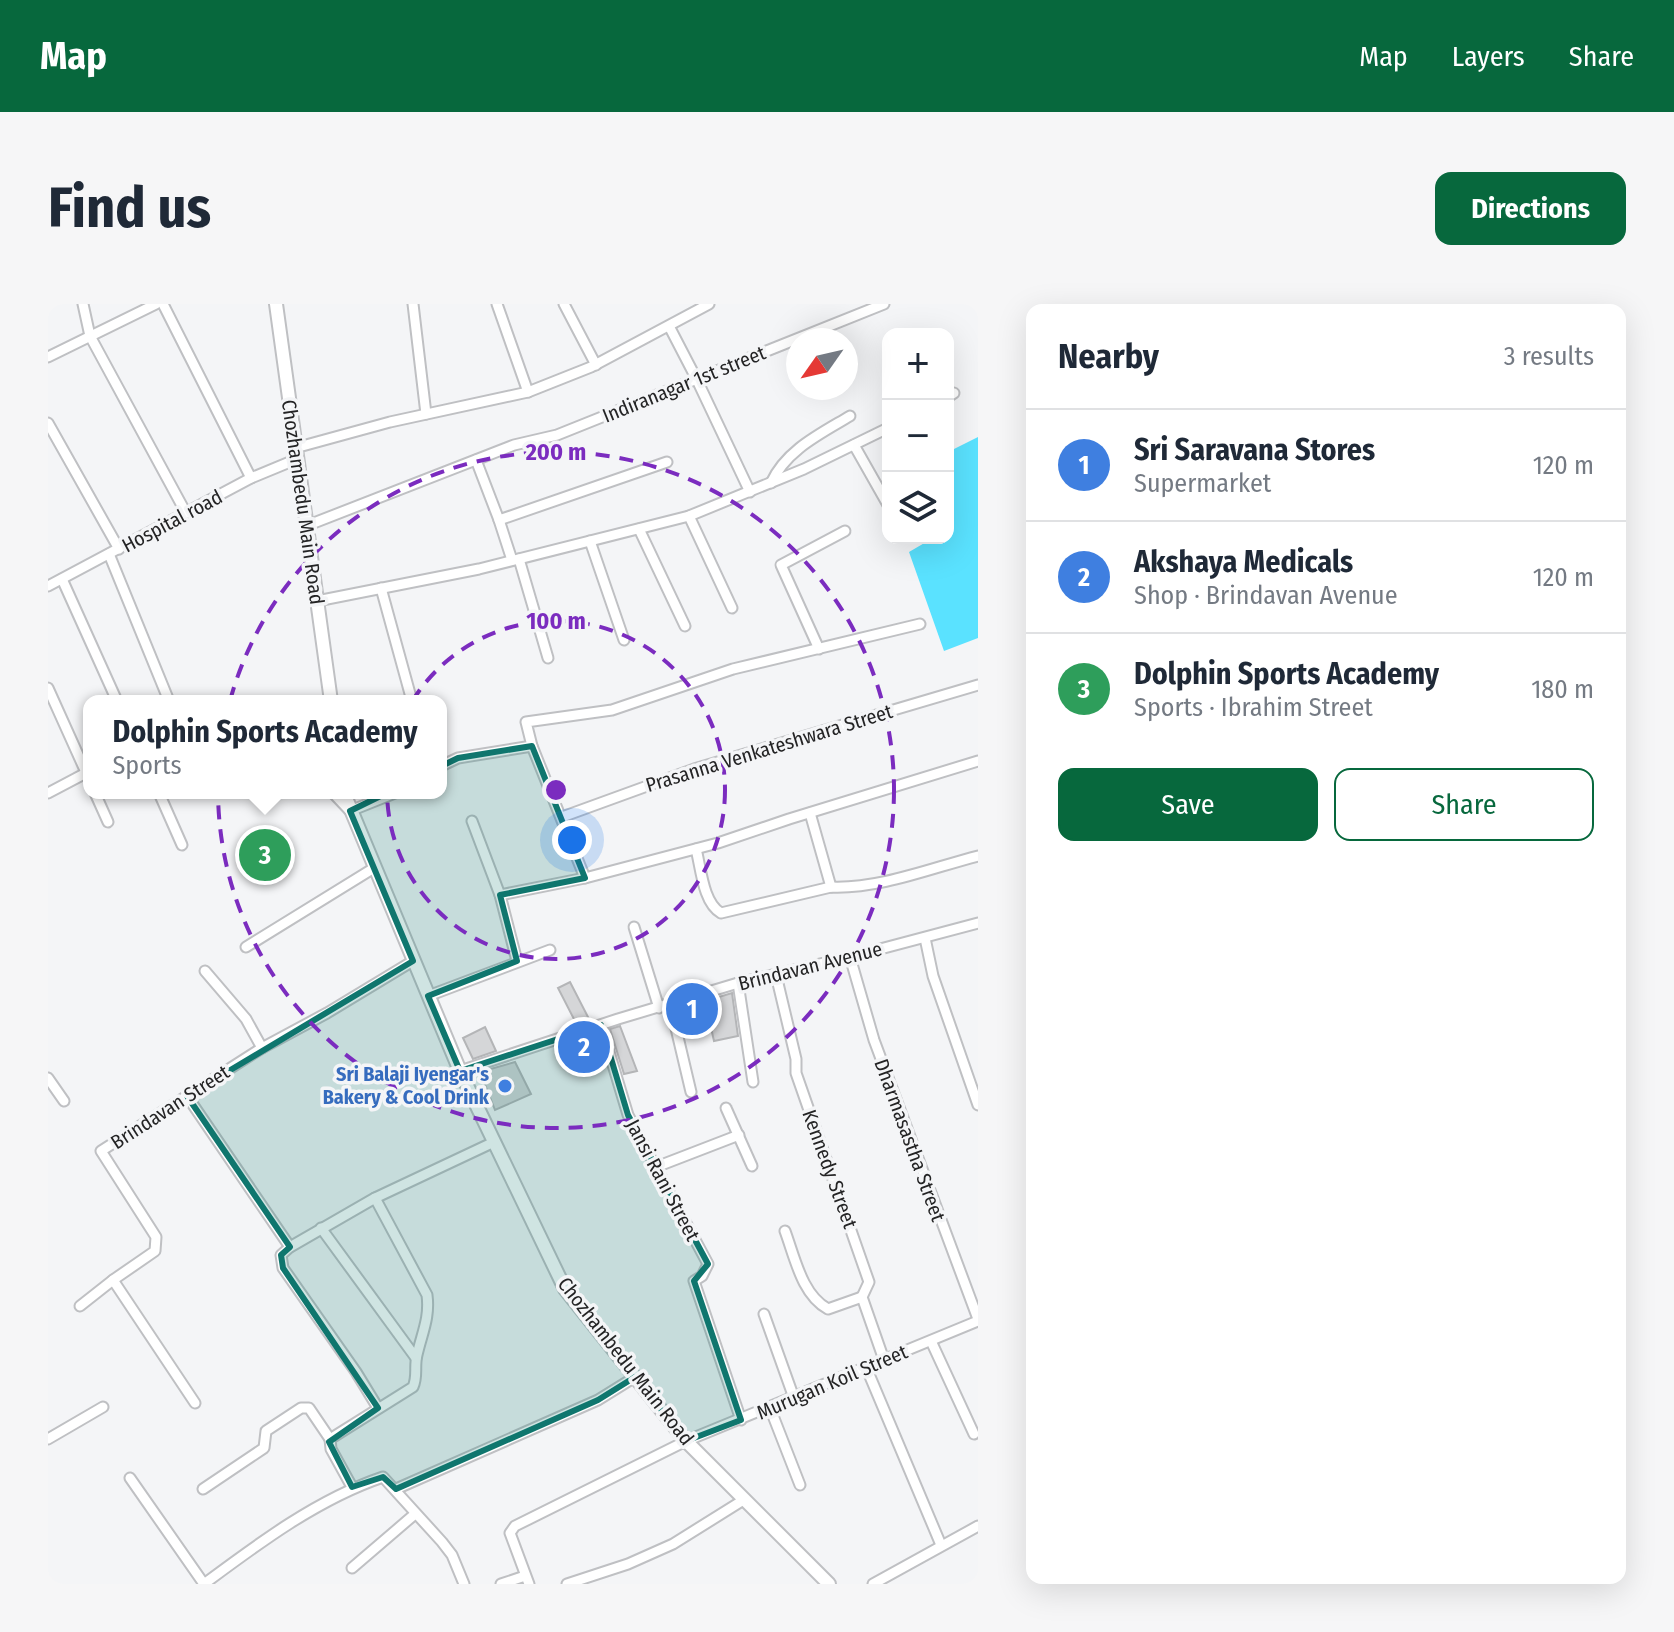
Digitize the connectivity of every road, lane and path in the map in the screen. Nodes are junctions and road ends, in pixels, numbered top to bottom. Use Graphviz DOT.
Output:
graph roads {
  1 [pos="83,304"];
  2 [pos="156,304"];
  3 [pos="163,304"];
  4 [pos="276,304"];
  5 [pos="413,304"];
  6 [pos="497,304"];
  7 [pos="564,304"];
  8 [pos="709,304"];
  9 [pos="884,304"];
  10 [pos="669,326"];
  11 [pos="90,336"];
  12 [pos="48,357"];
  13 [pos="596,365"];
  14 [pos="697,380"];
  15 [pos="528,392"];
  16 [pos="426,414"];
  17 [pos="850,416"];
  18 [pos="48,423"];
  19 [pos="882,431"];
  20 [pos="854,445"];
  21 [pos="296,453"];
  22 [pos="476,460"];
  23 [pos="667,462"];
  24 [pos="251,478"];
  25 [pos="771,483"];
  26 [pos="750,492"];
  27 [pos="882,494"];
  28 [pos="186,513"];
  29 [pos="689,516"];
  30 [pos="499,520"];
  31 [pos="306,526"];
  32 [pos="639,529"];
  33 [pos="845,531"];
  34 [pos="590,541"];
  35 [pos="119,549"];
  36 [pos="109,554"];
  37 [pos="516,560"];
  38 [pos="62,579"];
  39 [pos="48,586"];
  40 [pos="381,588"];
  41 [pos="317,601"];
  42 [pos="732,608"];
  43 [pos="920,624"];
  44 [pos="685,626"];
  45 [pos="624,640"];
  46 [pos="819,649"];
  47 [pos="548,658"];
  48 [pos="978,685"];
  49 [pos="48,688"];
  50 [pos="114,695"];
  51 [pos="167,695"];
  52 [pos="330,695"];
  53 [pos="410,695"];
  54 [pos="532,746"];
  55 [pos="978,761"];
  56 [pos="447,763"];
  57 [pos="83,765"];
  58 [pos="83,778"];
  59 [pos="48,793"];
  60 [pos="98,799"];
  61 [pos="162,799"];
  62 [pos="339,799"];
  63 [pos="346,799"];
  64 [pos="380,799"];
  65 [pos="350,811"];
  66 [pos="810,813"];
  67 [pos="562,817"];
  68 [pos="472,821"];
  69 [pos="108,822"];
  70 [pos="182,845"];
  71 [pos="696,849"];
  72 [pos="978,856"];
  73 [pos="374,868"];
  74 [pos="585,878"];
  75 [pos="831,887"];
  76 [pos="500,895"];
  77 [pos="978,923"];
  78 [pos="634,927"];
  79 [pos="925,938"];
  80 [pos="246,947"];
  81 [pos="550,950"];
  82 [pos="850,957"];
  83 [pos="413,961"];
  84 [pos="517,961"];
  85 [pos="205,971"];
  86 [pos="776,975"];
  87 [pos="738,983"];
  88 [pos="428,996"];
  89 [pos="670,1003"];
  90 [pos="659,1008"];
  91 [pos="601,1025"];
  92 [pos="262,1048"];
  93 [pos="460,1071"];
  94 [pos="48,1078"];
  95 [pos="753,1082"];
  96 [pos="691,1092"];
  97 [pos="187,1096"];
  98 [pos="64,1101"];
  99 [pos="978,1105"];
  100 [pos="726,1108"];
  101 [pos="739,1135"];
  102 [pos="494,1142"];
  103 [pos="752,1166"];
  104 [pos="656,1167"];
  105 [pos="375,1198"];
  106 [pos="321,1228"];
  107 [pos="785,1231"];
  108 [pos="290,1247"];
  109 [pos="113,1280"];
  110 [pos="862,1297"];
  111 [pos="80,1306"];
  112 [pos="764,1314"];
  113 [pos="978,1320"];
  114 [pos="931,1341"];
  115 [pos="416,1358"];
  116 [pos="884,1360"];
  117 [pos="866,1367"];
  118 [pos="635,1377"];
  119 [pos="794,1398"];
  120 [pos="195,1403"];
  121 [pos="103,1407"];
  122 [pos="378,1408"];
  123 [pos="770,1408"];
  124 [pos="741,1420"];
  125 [pos="974,1434"];
  126 [pos="48,1439"];
  127 [pos="330,1439"];
  128 [pos="686,1441"];
  129 [pos="130,1478"];
  130 [pos="800,1485"];
  131 [pos="352,1487"];
  132 [pos="203,1489"];
  133 [pos="396,1489"];
  134 [pos="745,1499"];
  135 [pos="415,1514"];
  136 [pos="978,1526"];
  137 [pos="941,1545"];
  138 [pos="352,1568"];
  139 [pos="598,1573"];
  140 [pos="527,1580"];
  141 [pos="204,1584"];
  142 [pos="464,1584"];
  143 [pos="501,1584"];
  144 [pos="567,1584"];
  145 [pos="602,1584"];
  146 [pos="830,1584"];
  147 [pos="873,1584"];
  1 -- 11 [label="street"];
  2 -- 11 [label="street"];
  3 -- 24 [label="street"];
  4 -- 21 [label="street, Chozhambedu Main Road"];
  5 -- 16 [label="street"];
  6 -- 15 [label="street"];
  7 -- 13 [label="street"];
  8 -- 10 [label="street, Hospital road"];
  9 -- 14 [label="street, Indiranagar 1st street"];
  10 -- 13 [label="street, Hospital road"];
  10 -- 14 [label="street"];
  11 -- 12 [label="street"];
  11 -- 28 [label="street"];
  13 -- 15 [label="street, Hospital road"];
  14 -- 22 [label="street, Indiranagar 1st street"];
  14 -- 26 [label="street"];
  15 -- 16 [label="street, Hospital road"];
  16 -- 21 [label="street, Hospital road"];
  17 -- 25 [label="street"];
  18 -- 35 [label="street"];
  19 -- 20 [label="street"];
  20 -- 25 [label="street"];
  20 -- 27 [label="street"];
  21 -- 24 [label="street, Hospital road"];
  21 -- 31 [label="street, Chozhambedu Main Road"];
  22 -- 30 [label="street"];
  22 -- 31 [label="street, Indiranagar 1st street"];
  23 -- 30 [label="street"];
  24 -- 28 [label="street, Hospital road"];
  25 -- 26 [label="street"];
  26 -- 29 [label="street"];
  28 -- 35 [label="street, Hospital road"];
  29 -- 32 [label="street"];
  29 -- 42 [label="street"];
  30 -- 37 [label="street"];
  31 -- 41 [label="street, Chozhambedu Main Road"];
  32 -- 34 [label="street"];
  32 -- 44 [label="street"];
  33 -- 46 [label="street"];
  34 -- 37 [label="street"];
  34 -- 45 [label="street"];
  35 -- 36 [label="street, Hospital road"];
  36 -- 38 [label="street, Hospital road"];
  36 -- 51 [label="street"];
  37 -- 40 [label="street"];
  37 -- 47 [label="street"];
  38 -- 39 [label="street, Hospital road"];
  38 -- 50 [label="street"];
  40 -- 41 [label="street"];
  40 -- 53 [label="street"];
  41 -- 52 [label="street, Chozhambedu Main Road"];
  43 -- 46 [label="street"];
  46 -- 54 [label="street"];
  48 -- 67 [label="street, Prasanna Venkateshwara Street"];
  49 -- 57 [label="street"];
  54 -- 56 [label="street"];
  54 -- 67 [label="street"];
  55 -- 66 [label="street"];
  58 -- 59 [label="street"];
  60 -- 69 [label="street"];
  61 -- 70 [label="street"];
  62 -- 65 [label="street"];
  63 -- 65 [label="street, Chozhambedu Main Road"];
  64 -- 65 [label="street"];
  65 -- 73 [label="street, Chozhambedu Main Road"];
  66 -- 71 [label="street"];
  66 -- 75 [label="street"];
  67 -- 74 [label="street"];
  68 -- 76 [label="street"];
  71 -- 74 [label="street"];
  71 -- 75 [label="street"];
  72 -- 75 [label="street"];
  73 -- 80 [label="street"];
  73 -- 83 [label="street, Chozhambedu Main Road"];
  74 -- 76 [label="street"];
  76 -- 84 [label="street"];
  77 -- 79 [label="street, Brindavan Avenue"];
  78 -- 90 [label="street"];
  79 -- 82 [label="street, Brindavan Avenue"];
  79 -- 99 [label="street"];
  81 -- 84 [label="street"];
  82 -- 86 [label="street, Brindavan Avenue"];
  82 -- 113 [label="street, Dharmasastha Street"];
  83 -- 88 [label="street, Chozhambedu Main Road"];
  83 -- 92 [label="street, Brindavan Street"];
  84 -- 88 [label="street"];
  85 -- 92 [label="street"];
  86 -- 87 [label="street, Brindavan Avenue"];
  86 -- 110 [label="street, Kennedy Street"];
  87 -- 89 [label="street, Brindavan Avenue"];
  87 -- 95 [label="street"];
  88 -- 93 [label="street, Chozhambedu Main Road"];
  89 -- 90 [label="street, Brindavan Avenue"];
  89 -- 96 [label="street"];
  90 -- 91 [label="street, Brindavan Avenue"];
  91 -- 93 [label="street, Brindavan Avenue"];
  91 -- 104 [label="street, Jansi Rani Street"];
  92 -- 97 [label="street, Brindavan Street"];
  93 -- 102 [label="street, Chozhambedu Main Road"];
  94 -- 98 [label="street"];
  97 -- 108 [label="street"];
  97 -- 109 [label="street, Brindavan Street"];
  100 -- 101 [label="street"];
  101 -- 103 [label="street"];
  101 -- 104 [label="street"];
  102 -- 105 [label="street"];
  102 -- 118 [label="street, Chozhambedu Main Road"];
  104 -- 124 [label="street, Jansi Rani Street"];
  105 -- 106 [label="street"];
  105 -- 115 [label="street"];
  106 -- 108 [label="street"];
  106 -- 115 [label="street"];
  107 -- 110 [label="street"];
  108 -- 122 [label="street"];
  109 -- 111 [label="street"];
  109 -- 120 [label="street"];
  110 -- 116 [label="street, Kennedy Street"];
  112 -- 119 [label="street"];
  113 -- 114 [label="street, Murugan Koil Street"];
  114 -- 116 [label="street, Murugan Koil Street"];
  114 -- 125 [label="street"];
  115 -- 122 [label="street"];
  116 -- 117 [label="street, Murugan Koil Street"];
  117 -- 119 [label="street, Murugan Koil Street"];
  117 -- 137 [label="street"];
  118 -- 128 [label="street, Chozhambedu Main Road"];
  118 -- 133 [label="street"];
  119 -- 123 [label="street, Murugan Koil Street"];
  121 -- 126 [label="street"];
  122 -- 127 [label="street"];
  123 -- 124 [label="street, Murugan Koil Street"];
  123 -- 130 [label="street"];
  124 -- 128 [label="street, Murugan Koil Street"];
  127 -- 131 [label="street"];
  127 -- 132 [label="street"];
  128 -- 134 [label="street, Chozhambedu Main Road"];
  128 -- 140 [label="street, Murugan Koil Street"];
  129 -- 141 [label="street"];
  131 -- 133 [label="street"];
  131 -- 141 [label="street"];
  133 -- 135 [label="street"];
  134 -- 139 [label="street"];
  134 -- 146 [label="street, Chozhambedu Main Road"];
  135 -- 138 [label="street"];
  135 -- 142 [label="street"];
  136 -- 137 [label="street"];
  137 -- 147 [label="street"];
  139 -- 144 [label="street"];
  139 -- 145 [label="street"];
  140 -- 143 [label="street"];
}
